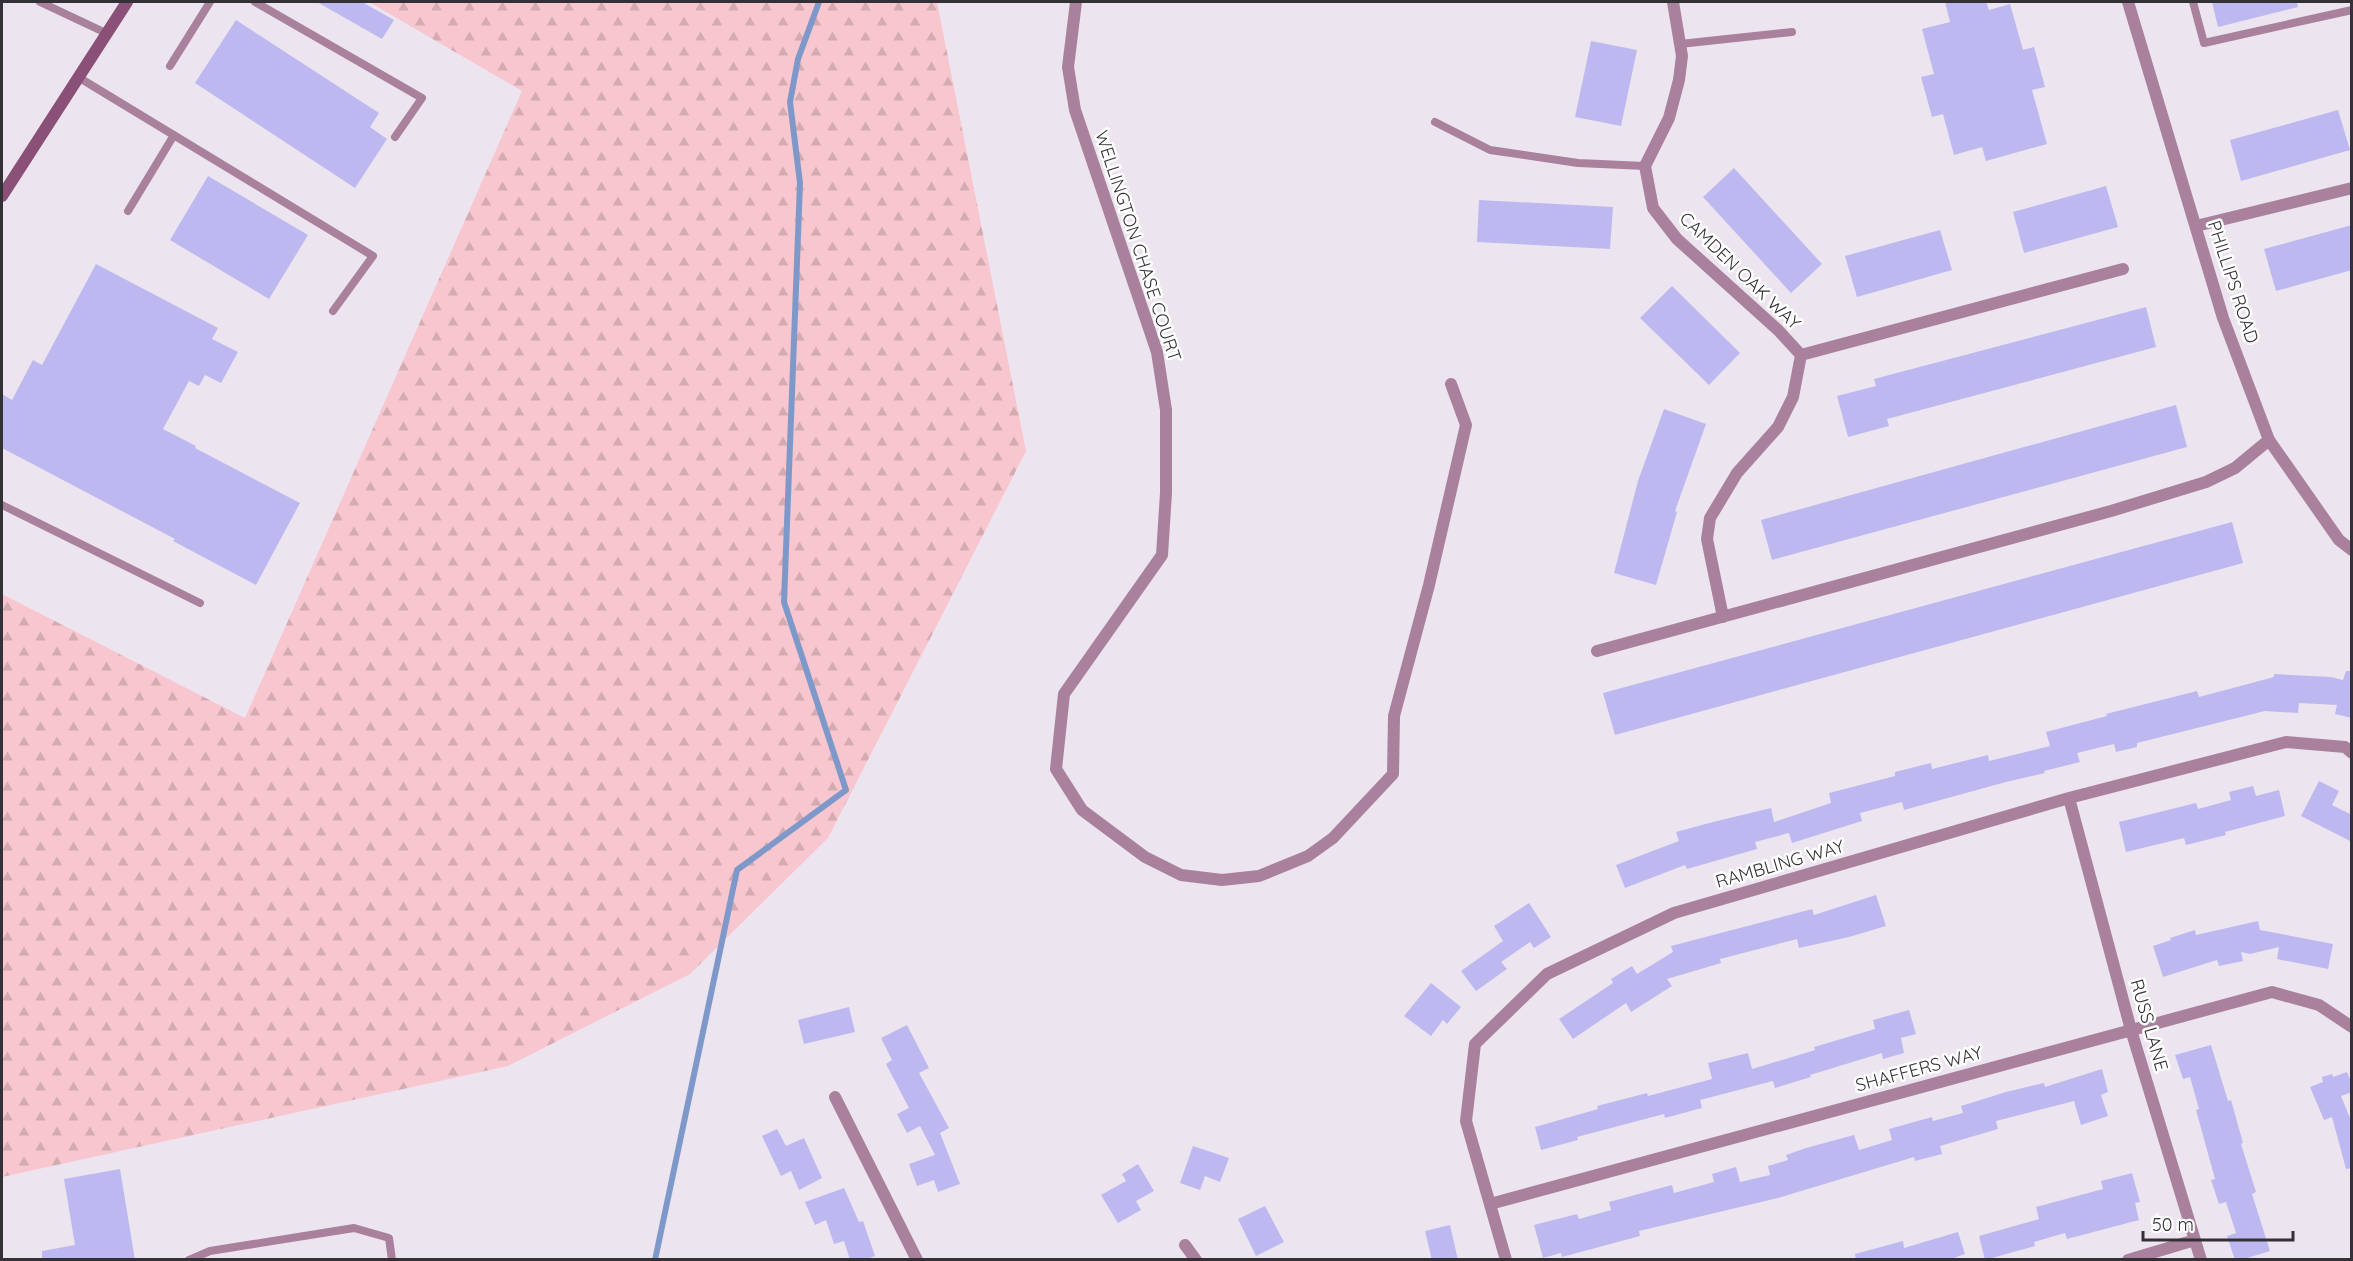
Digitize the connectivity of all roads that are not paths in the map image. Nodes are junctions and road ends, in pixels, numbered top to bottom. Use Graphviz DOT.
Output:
graph roads {
  1 [pos="40,2"];
  2 [pos="127,2"];
  3 [pos="210,2"];
  4 [pos="255,2"];
  5 [pos="1076,2"];
  6 [pos="1673,2"];
  7 [pos="2128,2"];
  8 [pos="2193,2"];
  9 [pos="2352,10"];
  10 [pos="1792,32"];
  11 [pos="106,33"];
  12 [pos="1680,44"];
  13 [pos="170,66"];
  14 [pos="78,76"];
  15 [pos="1435,122"];
  16 [pos="174,135"];
  17 [pos="395,137"];
  18 [pos="1646,166"];
  19 [pos="2352,188"];
  20 [pos="2,196"];
  21 [pos="128,211"];
  22 [pos="2196,226"];
  23 [pos="2123,269"];
  24 [pos="333,311"];
  25 [pos="1801,355"];
  26 [pos="1451,384"];
  27 [pos="2269,440"];
  28 [pos="2,506"];
  29 [pos="2352,550"];
  30 [pos="200,603"];
  31 [pos="1723,617"];
  32 [pos="1598,651"];
  33 [pos="2348,750"];
  34 [pos="2069,798"];
  35 [pos="2352,1027"];
  36 [pos="2131,1030"];
  37 [pos="835,1097"];
  38 [pos="1490,1204"];
  39 [pos="2195,1240"];
  40 [pos="1185,1245"];
  41 [pos="189,1260"];
  42 [pos="392,1260"];
  43 [pos="917,1260"];
  44 [pos="1196,1260"];
  45 [pos="1506,1260"];
  46 [pos="2128,1260"];
  47 [pos="2201,1260"];
  1 -- 11 [label="lane"];
  2 -- 11 [label="main road"];
  3 -- 13 [label="lane"];
  4 -- 17 [label="lane"];
  5 -- 26 [label="street, WELLINGTON CHASE COURT"];
  6 -- 12 [label="street"];
  7 -- 22 [label="street, PHILLIPS ROAD"];
  8 -- 9 [label="lane"];
  10 -- 12 [label="lane"];
  11 -- 14 [label="main road"];
  12 -- 18 [label="street"];
  14 -- 16 [label="lane"];
  14 -- 20 [label="main road"];
  15 -- 18 [label="lane"];
  16 -- 21 [label="lane"];
  16 -- 24 [label="lane"];
  18 -- 25 [label="street, CAMDEN OAK WAY"];
  19 -- 22 [label="street"];
  22 -- 27 [label="street, PHILLIPS ROAD"];
  23 -- 25 [label="street"];
  25 -- 31 [label="street, CAMDEN OAK WAY"];
  27 -- 29 [label="street, PHILLIPS ROAD"];
  27 -- 31 [label="street"];
  28 -- 30 [label="lane"];
  31 -- 32 [label="street"];
  33 -- 34 [label="street, RAMBLING WAY"];
  34 -- 36 [label="street, RUSS LANE"];
  34 -- 38 [label="street, RAMBLING WAY"];
  35 -- 36 [label="street, SHAFFERS WAY"];
  36 -- 38 [label="street, SHAFFERS WAY"];
  36 -- 39 [label="street, RUSS LANE"];
  37 -- 43 [label="street"];
  38 -- 45 [label="street, RAMBLING WAY"];
  39 -- 46 [label="street"];
  39 -- 47 [label="street, RUSS LANE"];
  40 -- 44 [label="street"];
  41 -- 42 [label="lane"];
}
